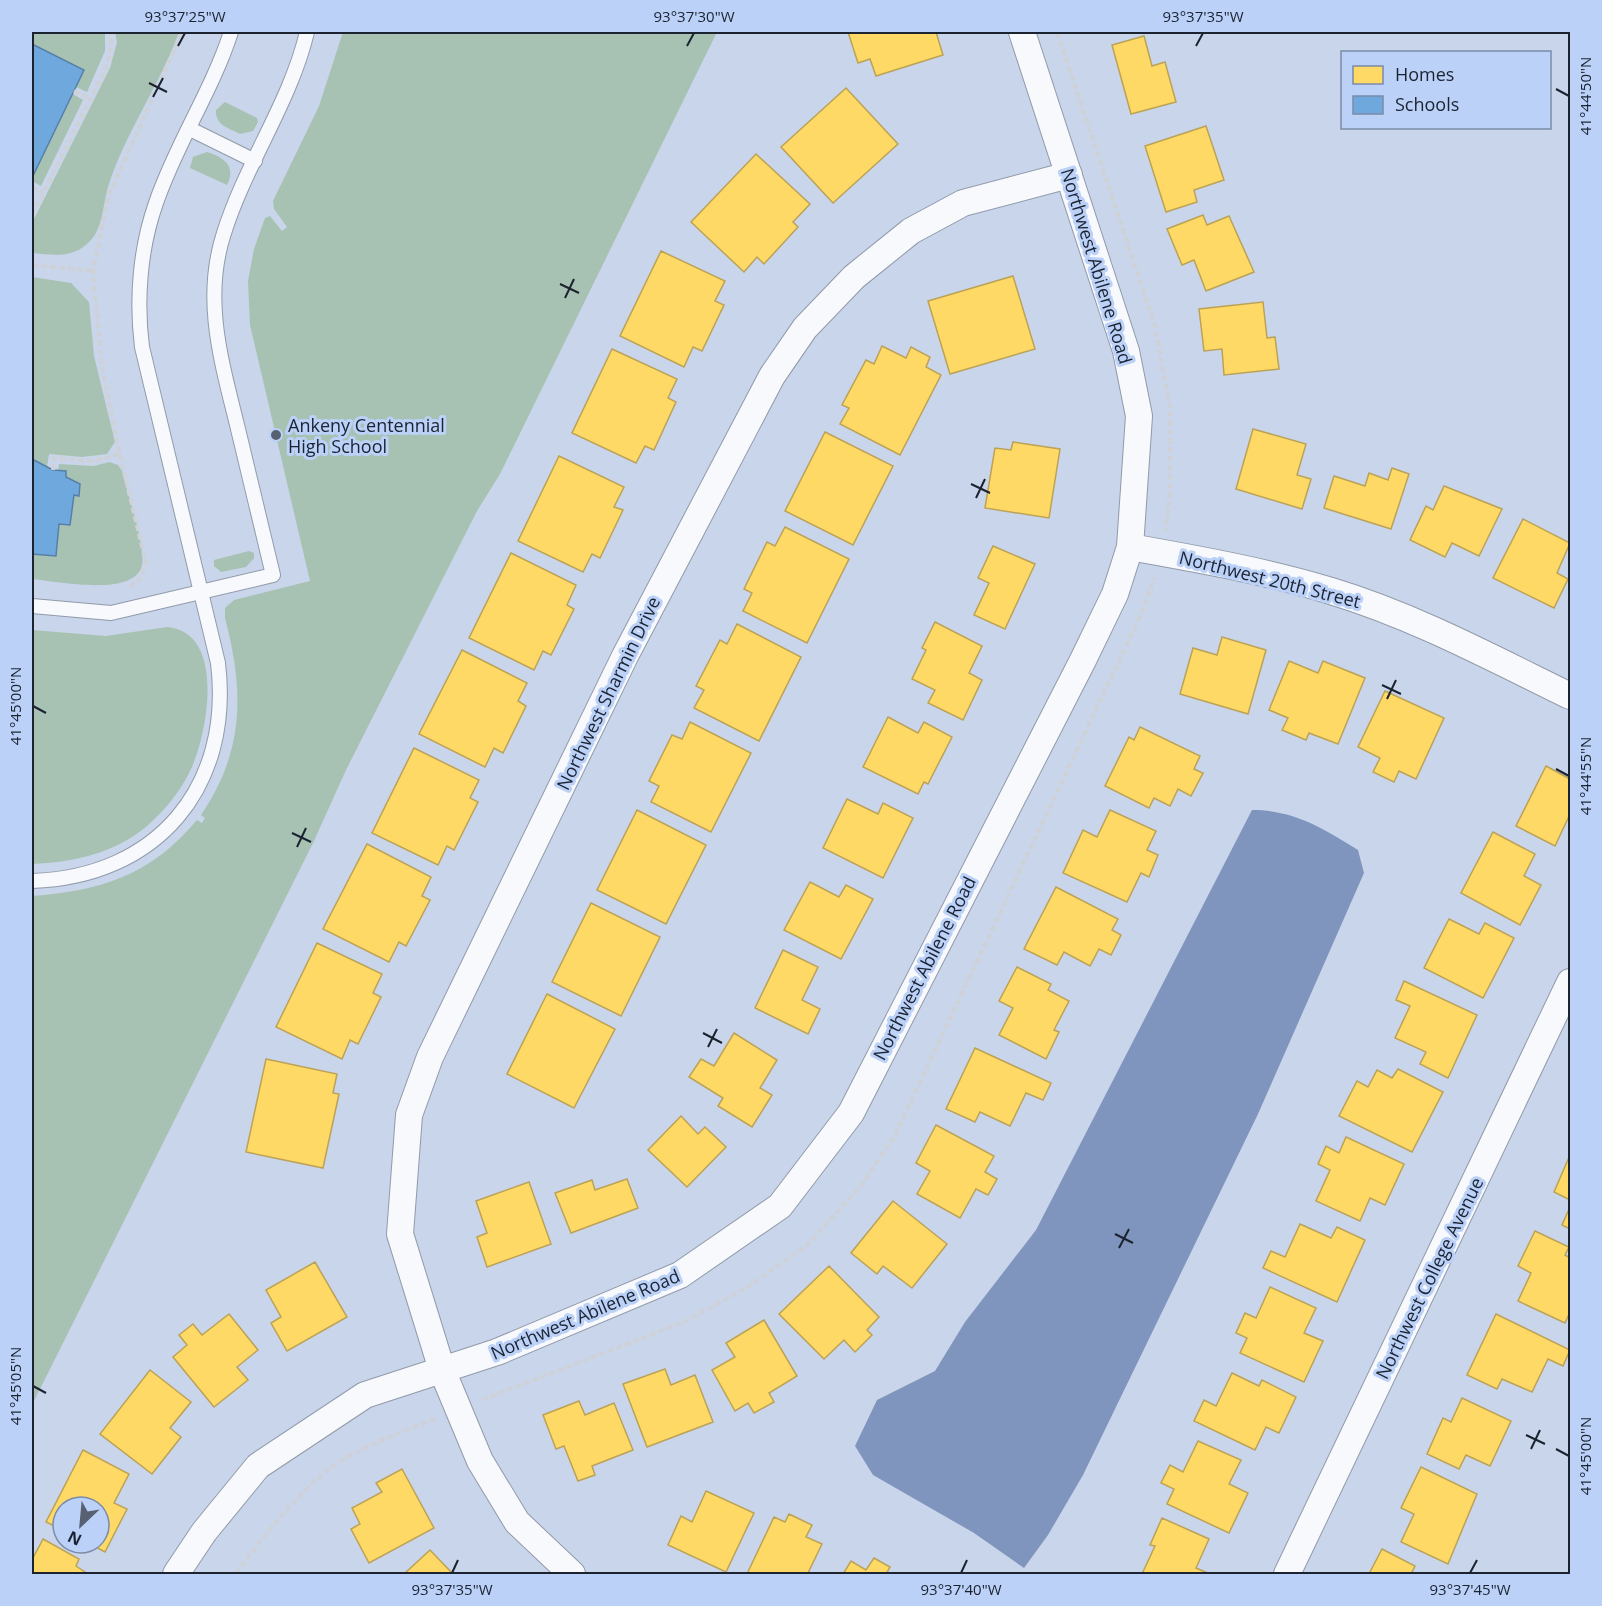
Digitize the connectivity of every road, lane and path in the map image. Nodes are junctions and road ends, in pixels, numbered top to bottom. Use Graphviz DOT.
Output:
graph roads {
  1 [pos="111,32"];
  2 [pos="182,32"];
  3 [pos="231,32"];
  4 [pos="307,32"];
  5 [pos="1022,32"];
  6 [pos="1057,32"];
  7 [pos="74,91"];
  8 [pos="90,98"];
  9 [pos="190,129"];
  10 [pos="255,161"];
  11 [pos="1069,175"];
  12 [pos="32,187"];
  13 [pos="43,192"];
  14 [pos="32,215"];
  15 [pos="32,264"];
  16 [pos="93,271"];
  17 [pos="120,454"];
  18 [pos="53,470"];
  19 [pos="1130,547"];
  20 [pos="1161,552"];
  21 [pos="124,590"];
  22 [pos="201,593"];
  23 [pos="32,606"];
  24 [pos="1570,696"];
  25 [pos="32,881"];
  26 [pos="1570,982"];
  27 [pos="442,1370"];
  28 [pos="458,1409"];
  29 [pos="176,1575"];
  30 [pos="236,1575"];
  31 [pos="572,1575"];
  32 [pos="1287,1575"];
  1 -- 8 [label="path"];
  2 -- 16 [label="path"];
  3 -- 9 [label="lane"];
  4 -- 10 [label="lane"];
  5 -- 11 [label="street, Northwest Abilene Road"];
  6 -- 20 [label="path"];
  7 -- 8 [label="path"];
  8 -- 13 [label="path"];
  9 -- 10 [label="lane"];
  9 -- 22 [label="lane"];
  10 -- 22 [label="lane"];
  11 -- 19 [label="street, Northwest Abilene Road"];
  11 -- 27 [label="street, Northwest Sharmin Drive"];
  12 -- 13 [label="path"];
  13 -- 14 [label="path"];
  15 -- 16 [label="path"];
  16 -- 17 [label="path"];
  17 -- 18 [label="path"];
  17 -- 21 [label="path"];
  19 -- 20 [label="street, Northwest 20th Street"];
  19 -- 27 [label="street, Northwest Abilene Road"];
  20 -- 24 [label="street, Northwest 20th Street"];
  20 -- 28 [label="path"];
  22 -- 23 [label="lane"];
  22 -- 25 [label="lane"];
  26 -- 32 [label="street, Northwest College Avenue"];
  27 -- 28 [label="street, Northwest Sharmin Drive"];
  27 -- 29 [label="street, Northwest Abilene Road"];
  28 -- 30 [label="path"];
  28 -- 31 [label="street, Northwest Sharmin Drive"];
}
